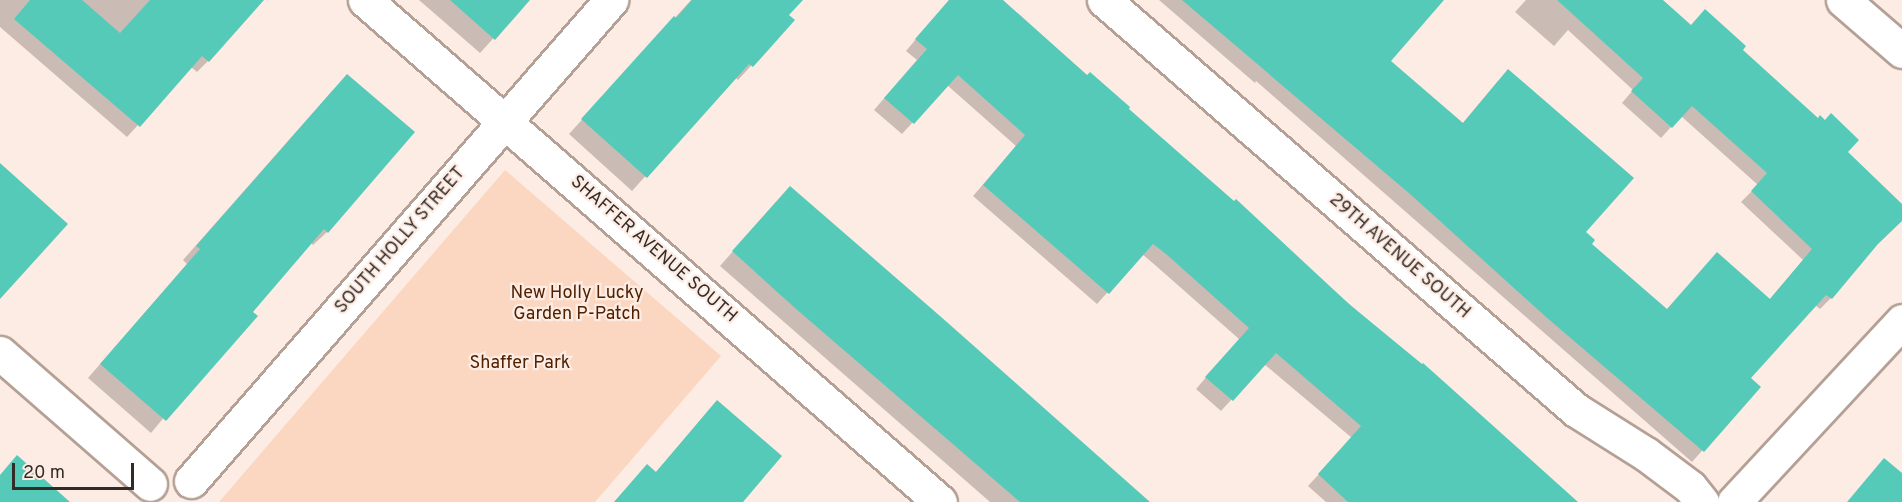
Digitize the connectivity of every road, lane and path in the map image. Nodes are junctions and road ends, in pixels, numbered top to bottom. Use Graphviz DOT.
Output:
graph roads {
  1 [pos="365,0"];
  2 [pos="611,0"];
  3 [pos="1104,0"];
  4 [pos="1843,0"];
  5 [pos="1902,51"];
  6 [pos="505,121"];
  7 [pos="1902,321"];
  8 [pos="0,353"];
  9 [pos="196,492"];
  10 [pos="147,493"];
  11 [pos="940,502"];
  12 [pos="1702,502"];
  13 [pos="1734,502"];
  1 -- 6 [label="street, SHAFFER AVENUE SOUTH"];
  2 -- 6 [label="street, SOUTH HOLLY STREET"];
  3 -- 12 [label="street, 29TH AVENUE SOUTH"];
  4 -- 5 [label="street"];
  6 -- 9 [label="street, SOUTH HOLLY STREET"];
  6 -- 11 [label="street, SHAFFER AVENUE SOUTH"];
  7 -- 13 [label="street"];
  8 -- 10 [label="street"];
  9 -- 10 [label="street"];
}
